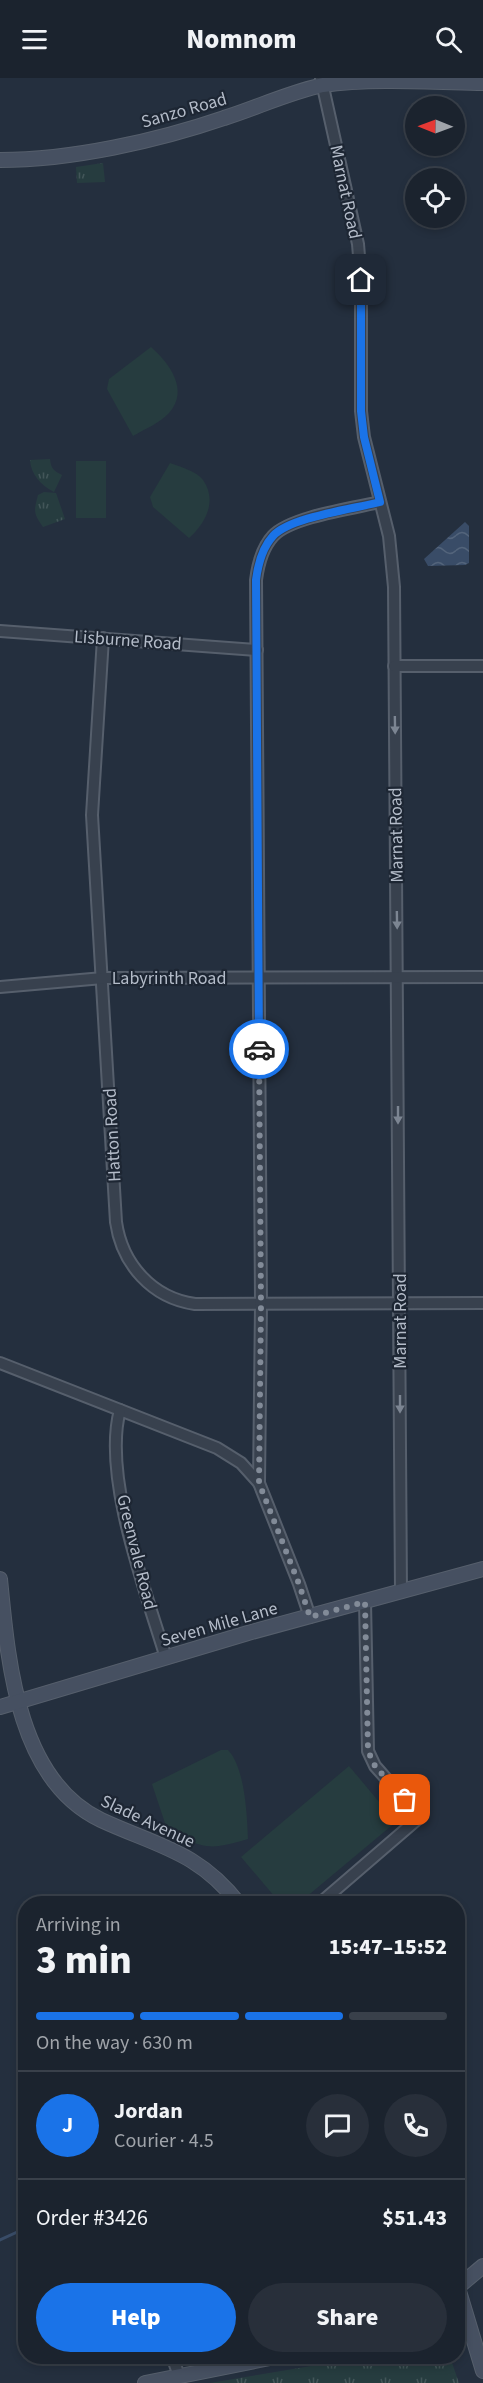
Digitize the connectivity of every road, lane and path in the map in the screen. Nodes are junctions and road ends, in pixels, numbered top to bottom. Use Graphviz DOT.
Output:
graph roads {
  1 [pos="322,81"];
  2 [pos="482,81"];
  3 [pos="0,160"];
  4 [pos="380,502"];
  5 [pos="0,631"];
  6 [pos="103,638"];
  7 [pos="257,650"];
  8 [pos="394,666"];
  9 [pos="483,666"];
  10 [pos="258,977"];
  11 [pos="397,977"];
  12 [pos="483,977"];
  13 [pos="102,978"];
  14 [pos="0,987"];
  15 [pos="483,1303"];
  16 [pos="261,1304"];
  17 [pos="400,1304"];
  18 [pos="0,1363"];
  19 [pos="120,1410"];
  20 [pos="259,1483"];
  21 [pos="483,1569"];
  22 [pos="0,1579"];
  23 [pos="401,1592"];
  24 [pos="365,1602"];
  25 [pos="310,1617"];
  26 [pos="166,1658"];
  27 [pos="19,1701"];
  28 [pos="0,1707"];
  29 [pos="232,1896"];
  30 [pos="328,1896"];
  31 [pos="483,2266"];
  32 [pos="465,2282"];
  33 [pos="465,2311"];
  34 [pos="175,2364"];
  35 [pos="240,2364"];
  36 [pos="483,2371"];
  37 [pos="179,2376"];
  38 [pos="145,2383"];
  1 -- 2 [label="street, Sanzo Road"];
  1 -- 3 [label="street, Sanzo Road"];
  1 -- 4 [label="street, Marnat Road"];
  4 -- 7 [label="street"];
  4 -- 8 [label="street, Marnat Road"];
  5 -- 6 [label="street, Lisburne Road"];
  6 -- 7 [label="street, Lisburne Road"];
  6 -- 13 [label="street, Hatton Road"];
  7 -- 10 [label="street"];
  8 -- 9 [label="street"];
  8 -- 11 [label="street, Marnat Road, one-way"];
  10 -- 11 [label="street, Labyrinth Road"];
  10 -- 13 [label="street, Labyrinth Road"];
  10 -- 16 [label="street"];
  11 -- 12 [label="street, Labyrinth Road"];
  11 -- 17 [label="street, Marnat Road, one-way"];
  13 -- 14 [label="street, Labyrinth Road"];
  13 -- 16 [label="street, Hatton Road"];
  15 -- 17 [label="street, Hatton Road"];
  16 -- 17 [label="street, Hatton Road"];
  16 -- 20 [label="street"];
  17 -- 23 [label="street, Marnat Road, one-way"];
  18 -- 19 [label="street"];
  19 -- 20 [label="street"];
  19 -- 26 [label="street, Greenvale Road"];
  20 -- 25 [label="street"];
  21 -- 23 [label="street, Seven Mile Lane"];
  22 -- 27 [label="street, Slade Avenue"];
  23 -- 24 [label="street, Seven Mile Lane"];
  24 -- 25 [label="street, Seven Mile Lane"];
  24 -- 30 [label="street"];
  25 -- 26 [label="street, Seven Mile Lane"];
  26 -- 27 [label="street, Seven Mile Lane"];
  27 -- 28 [label="street, Seven Mile Lane"];
  27 -- 29 [label="street, Slade Avenue"];
  31 -- 32 [label="street"];
  33 -- 36 [label="street"];
  34 -- 37 [label="street"];
  35 -- 37 [label="street"];
  37 -- 38 [label="street"];
}
